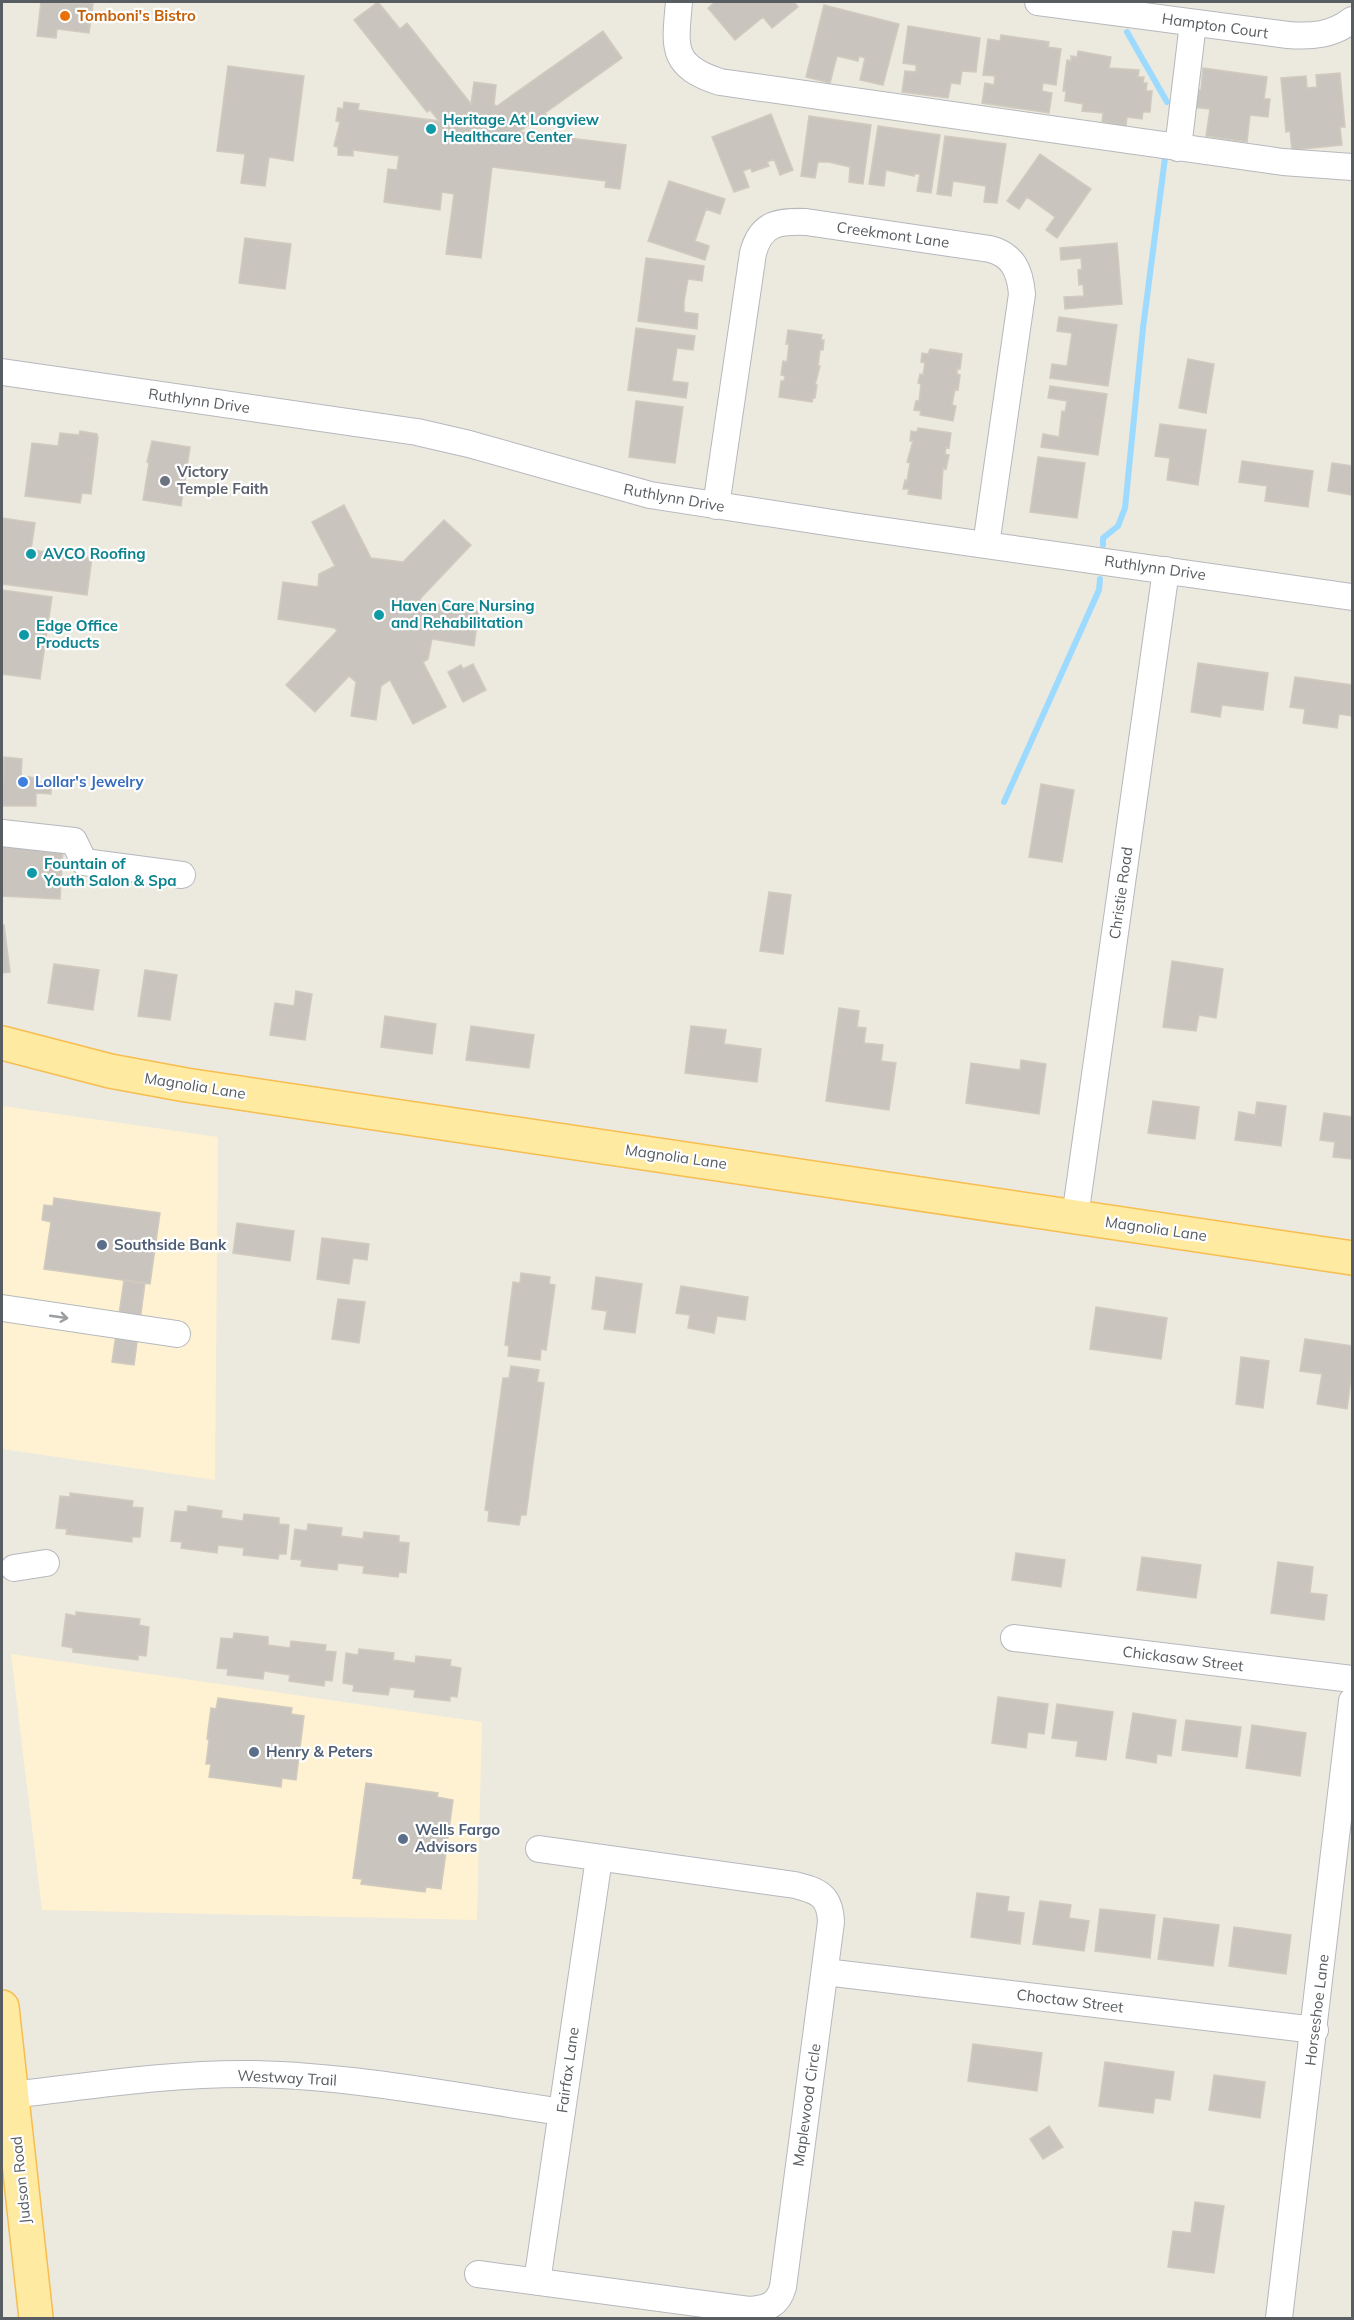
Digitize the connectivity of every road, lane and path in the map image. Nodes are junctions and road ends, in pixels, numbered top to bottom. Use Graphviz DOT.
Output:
graph roads {
  1 [pos="679,2"];
  2 [pos="1038,2"];
  3 [pos="1353,20"];
  4 [pos="1193,23"];
  5 [pos="1178,148"];
  6 [pos="1353,168"];
  7 [pos="2,372"];
  8 [pos="716,506"];
  9 [pos="986,545"];
  10 [pos="1166,570"];
  11 [pos="1353,597"];
  12 [pos="2,833"];
  13 [pos="182,875"];
  14 [pos="2,1043"];
  15 [pos="1075,1217"];
  16 [pos="1353,1258"];
  17 [pos="2,1308"];
  18 [pos="177,1334"];
  19 [pos="46,1563"];
  20 [pos="14,1568"];
  21 [pos="1014,1638"];
  22 [pos="1353,1679"];
  23 [pos="1353,1701"];
  24 [pos="539,1849"];
  25 [pos="598,1858"];
  26 [pos="825,1972"];
  27 [pos="2,2007"];
  28 [pos="1315,2030"];
  29 [pos="12,2096"];
  30 [pos="562,2112"];
  31 [pos="478,2274"];
  32 [pos="537,2282"];
  33 [pos="36,2319"];
  34 [pos="1279,2319"];
  1 -- 5 [label="street"];
  2 -- 4 [label="street, Hampton Court"];
  3 -- 4 [label="street, Hampton Court"];
  4 -- 5 [label="street"];
  5 -- 6 [label="street"];
  7 -- 8 [label="street, Ruthlynn Drive"];
  8 -- 9 [label="street, Ruthlynn Drive"];
  8 -- 9 [label="street, Creekmont Lane"];
  9 -- 10 [label="street, Ruthlynn Drive"];
  10 -- 11 [label="street, Ruthlynn Drive"];
  10 -- 15 [label="street, Christie Road"];
  12 -- 13 [label="street"];
  14 -- 15 [label="main road, Magnolia Lane"];
  15 -- 16 [label="main road, Magnolia Lane"];
  17 -- 18 [label="street, one-way"];
  19 -- 20 [label="street"];
  21 -- 22 [label="street, Chickasaw Street"];
  23 -- 28 [label="street, Horseshoe Lane"];
  24 -- 25 [label="street, Maplewood Circle"];
  25 -- 26 [label="street, Maplewood Circle"];
  25 -- 30 [label="street, Fairfax Lane"];
  26 -- 28 [label="street, Choctaw Street"];
  26 -- 32 [label="street, Maplewood Circle"];
  27 -- 29 [label="main road, Judson Road"];
  28 -- 34 [label="street, Horseshoe Lane"];
  29 -- 30 [label="street, Westway Trail"];
  29 -- 33 [label="main road, Judson Road"];
  30 -- 32 [label="street, Fairfax Lane"];
  31 -- 32 [label="street, Maplewood Circle"];
}
